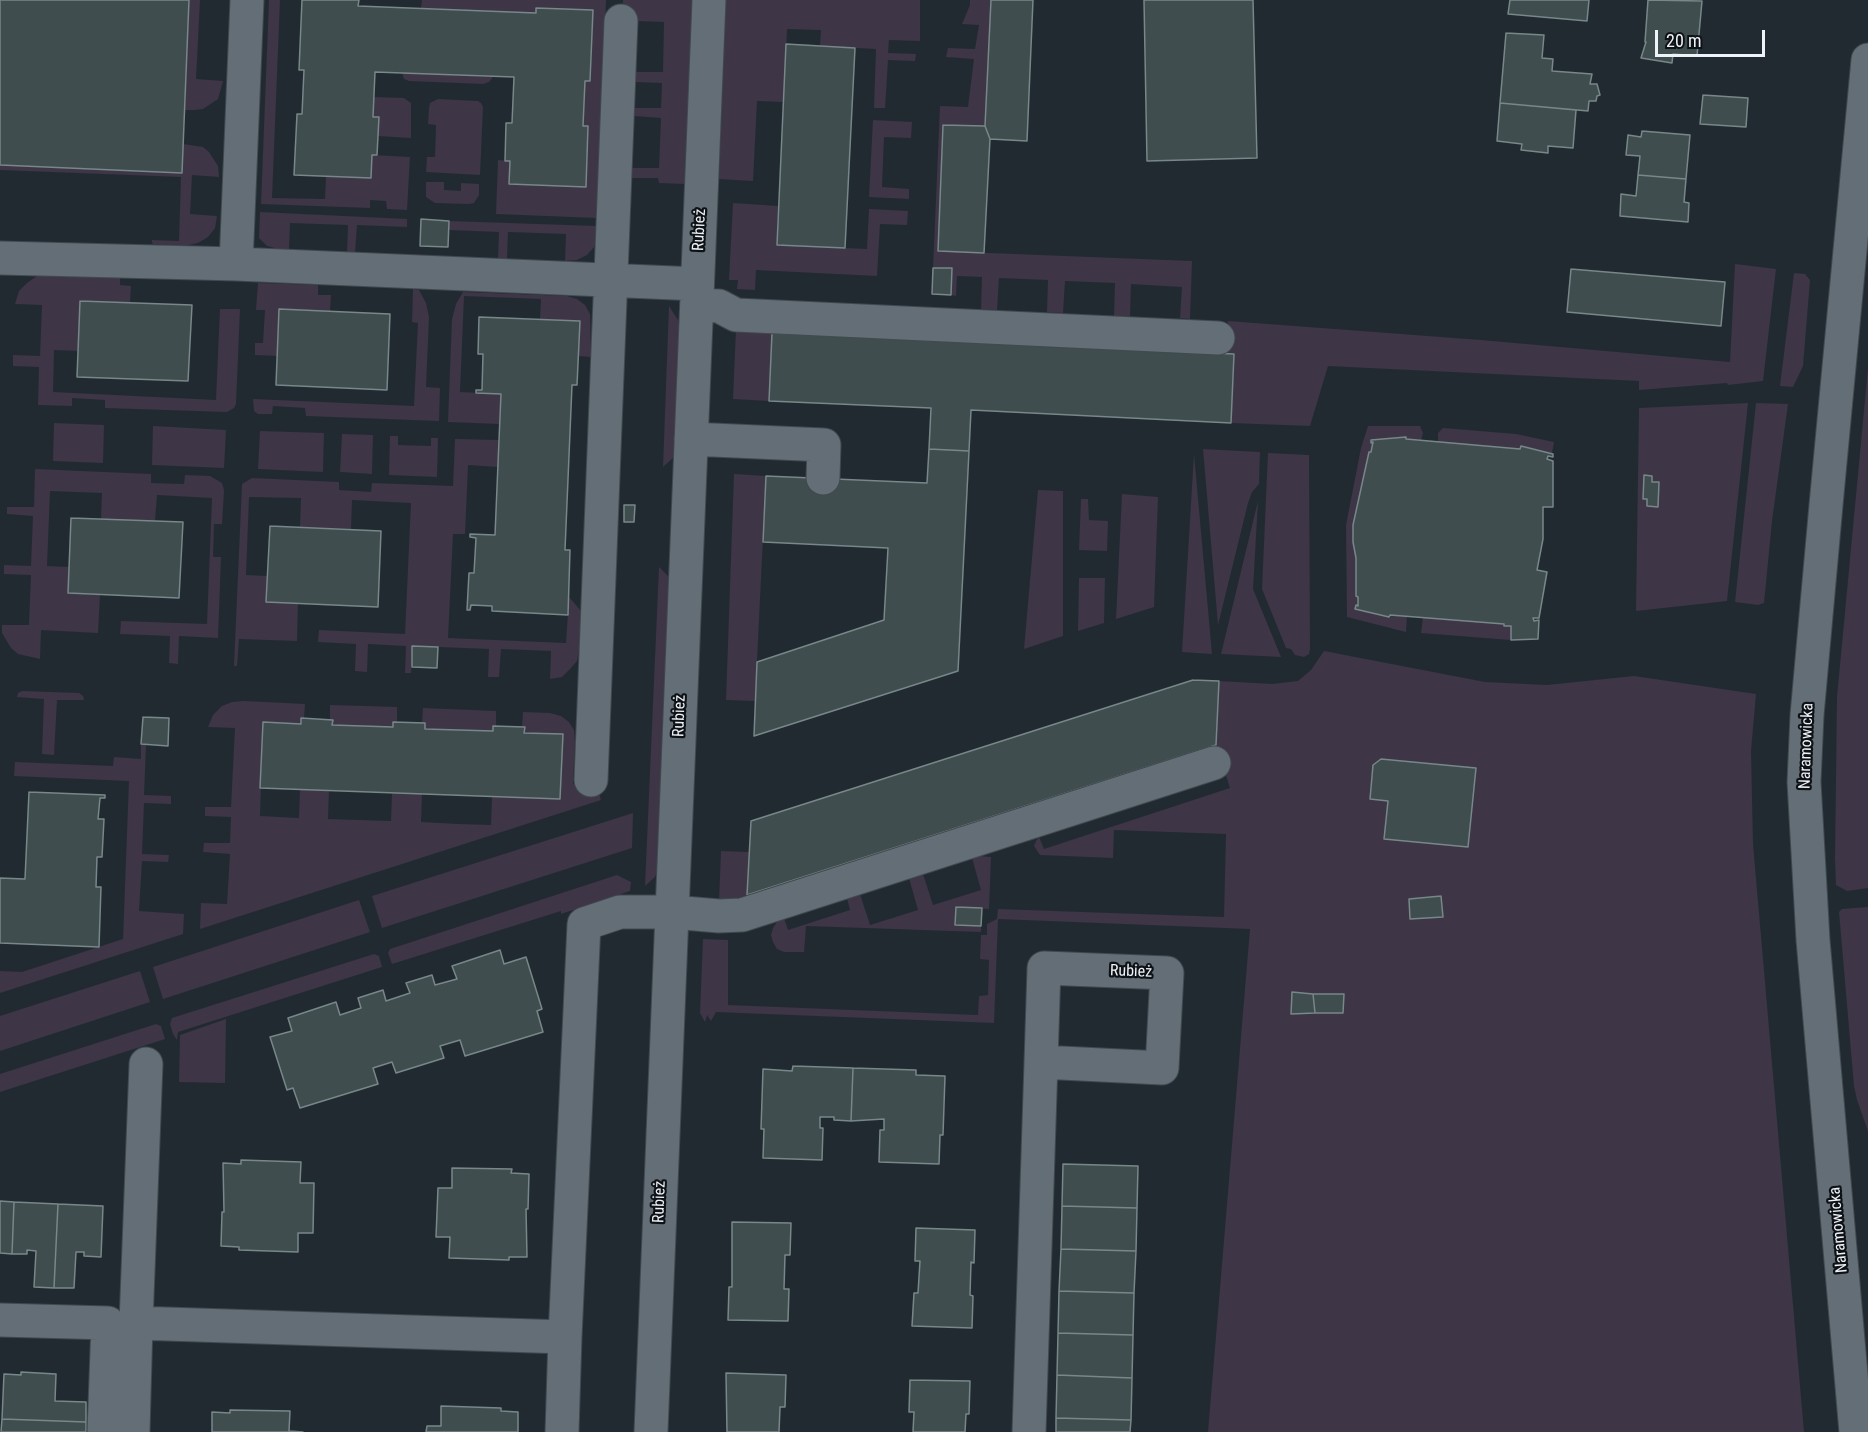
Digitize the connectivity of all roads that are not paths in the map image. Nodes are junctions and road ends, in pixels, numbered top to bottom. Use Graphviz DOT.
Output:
graph roads {
  1 [pos="248,0"];
  2 [pos="709,0"];
  3 [pos="621,21"];
  4 [pos="1868,60"];
  5 [pos="0,258"];
  6 [pos="236,264"];
  7 [pos="611,281"];
  8 [pos="697,295"];
  9 [pos="1218,338"];
  10 [pos="691,439"];
  11 [pos="823,478"];
  12 [pos="1214,763"];
  13 [pos="591,780"];
  14 [pos="672,912"];
  15 [pos="1041,1062"];
  16 [pos="146,1064"];
  17 [pos="0,1320"];
  18 [pos="136,1323"];
  19 [pos="565,1337"];
  20 [pos="104,1432"];
  21 [pos="133,1432"];
  22 [pos="562,1432"];
  23 [pos="651,1432"];
  24 [pos="1029,1432"];
  25 [pos="1856,1432"];
  1 -- 6 [label="street"];
  2 -- 8 [label="street, Rubież"];
  3 -- 7 [label="street"];
  4 -- 25 [label="street, Naramowicka"];
  5 -- 6 [label="street"];
  6 -- 7 [label="street"];
  7 -- 8 [label="street"];
  7 -- 13 [label="street"];
  8 -- 9 [label="street"];
  8 -- 10 [label="street, Rubież"];
  10 -- 11 [label="street"];
  10 -- 14 [label="street, Rubież"];
  12 -- 14 [label="street"];
  14 -- 19 [label="street"];
  14 -- 23 [label="street, Rubież"];
  15 -- 15 [label="street, Rubież"];
  15 -- 24 [label="street, Rubież"];
  16 -- 18 [label="street"];
  17 -- 20 [label="street"];
  18 -- 19 [label="street"];
  18 -- 21 [label="street"];
  19 -- 22 [label="street"];
}
